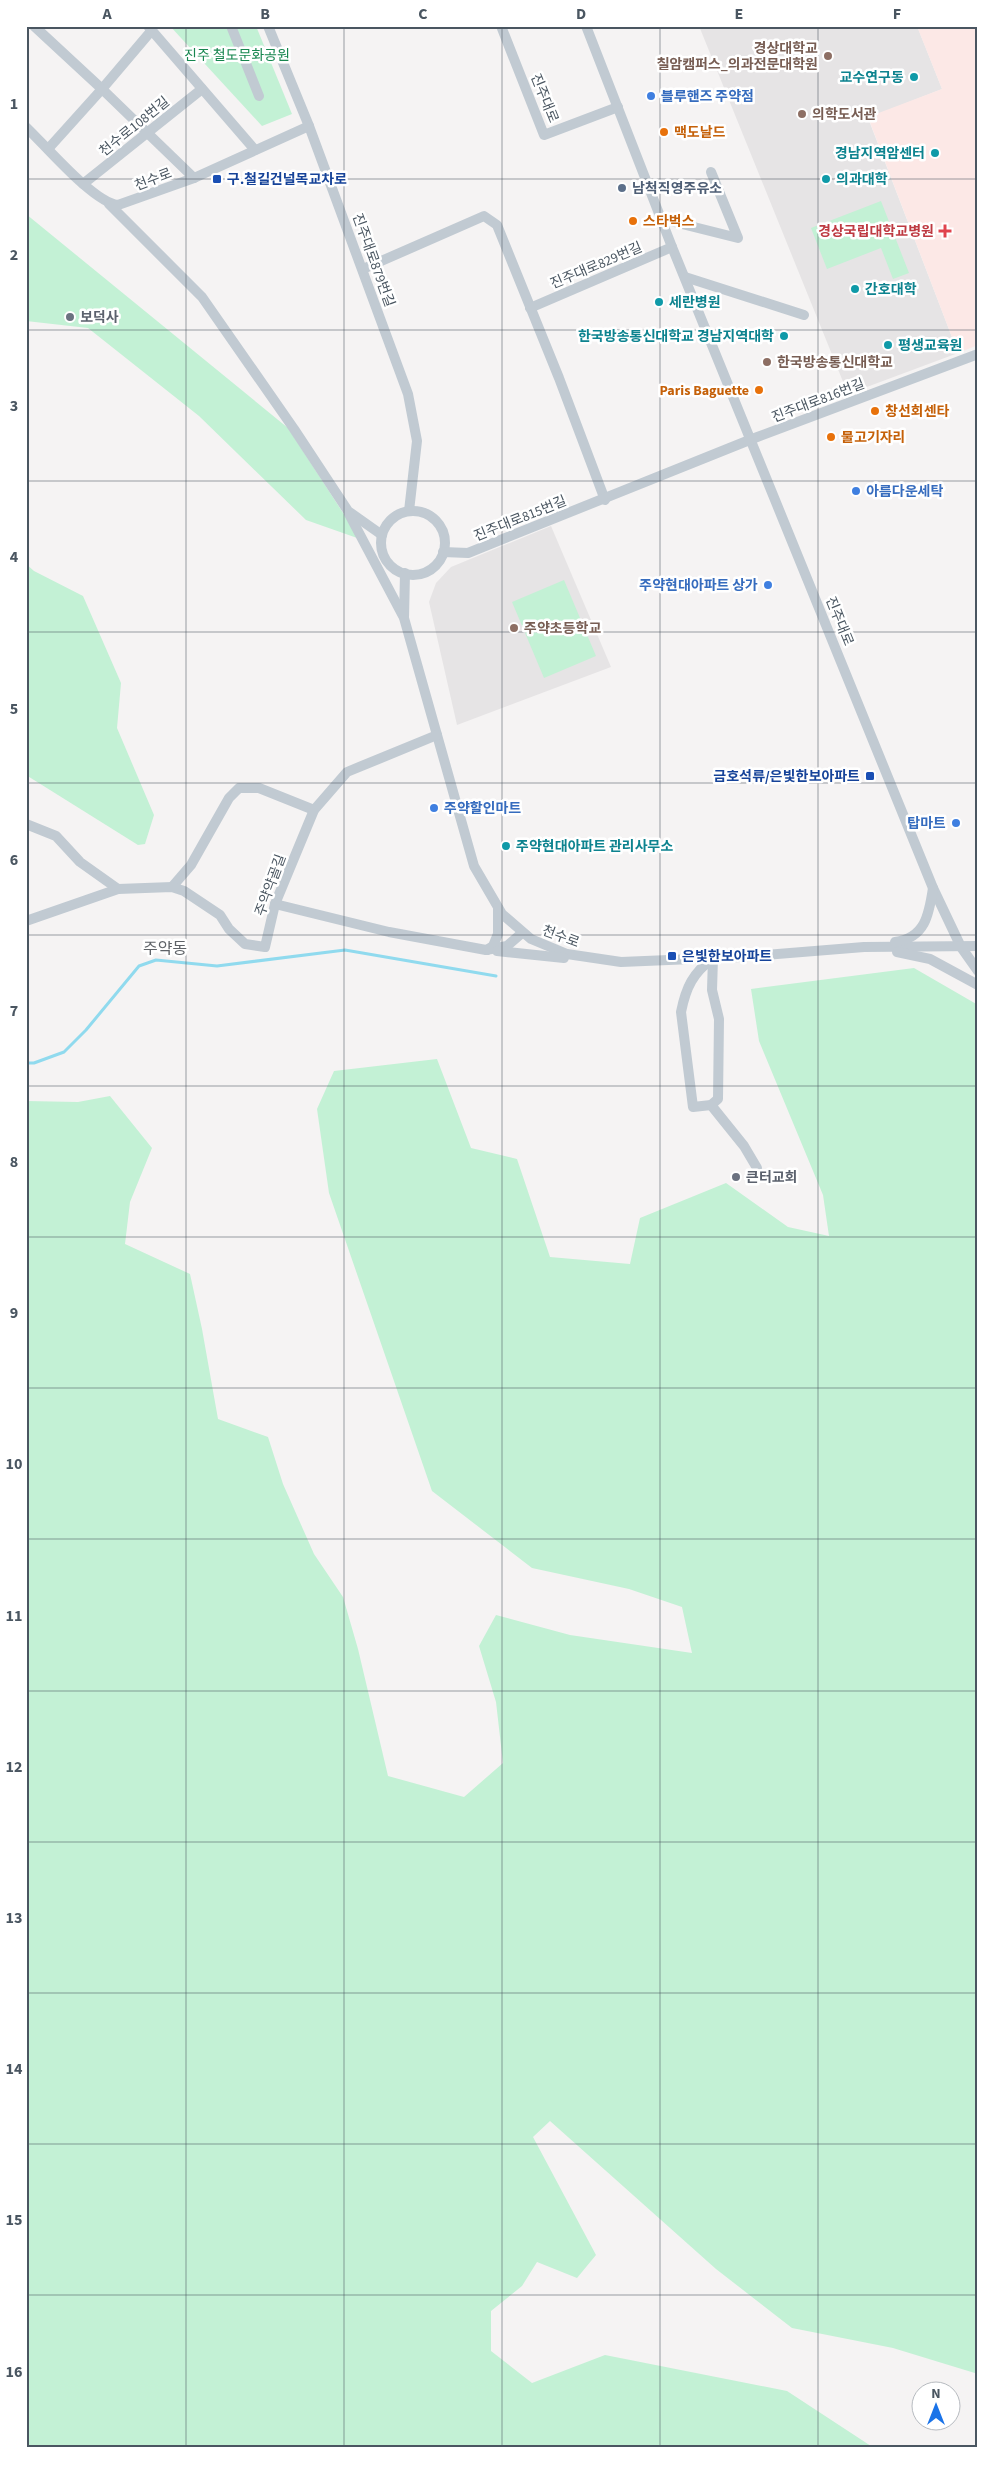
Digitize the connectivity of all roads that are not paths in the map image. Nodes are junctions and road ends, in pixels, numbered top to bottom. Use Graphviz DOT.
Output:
graph roads {
  1 [pos="34,26"];
  2 [pos="231,26"];
  3 [pos="268,26"];
  4 [pos="501,26"];
  5 [pos="586,26"];
  6 [pos="150,28"];
  7 [pos="102,89"];
  8 [pos="202,89"];
  9 [pos="259,96"];
  10 [pos="618,107"];
  11 [pos="309,126"];
  12 [pos="26,127"];
  13 [pos="147,132"];
  14 [pos="48,149"];
  15 [pos="255,150"];
  16 [pos="711,172"];
  17 [pos="194,178"];
  18 [pos="83,184"];
  19 [pos="109,204"];
  20 [pos="662,219"];
  21 [pos="672,247"];
  22 [pos="363,269"];
  23 [pos="685,277"];
  24 [pos="530,308"];
  25 [pos="804,315"];
  26 [pos="978,354"];
  27 [pos="752,439"];
  28 [pos="605,500"];
  29 [pos="348,511"];
  30 [pos="409,511"];
  31 [pos="382,535"];
  32 [pos="443,552"];
  33 [pos="405,573"];
  34 [pos="404,618"];
  35 [pos="437,735"];
  36 [pos="314,810"];
  37 [pos="26,824"];
  38 [pos="172,887"];
  39 [pos="933,888"];
  40 [pos="118,889"];
  41 [pos="275,904"];
  42 [pos="498,908"];
  43 [pos="26,921"];
  44 [pos="522,933"];
  45 [pos="978,946"];
  46 [pos="864,947"];
  47 [pos="961,947"];
  48 [pos="486,950"];
  49 [pos="713,958"];
  50 [pos="621,962"];
  51 [pos="978,971"];
  52 [pos="978,985"];
  53 [pos="711,1105"];
  54 [pos="758,1168"];
  1 -- 7 [label="street"];
  2 -- 9 [label="street"];
  3 -- 11 [label="street, 진주대로879번길"];
  4 -- 10 [label="street, 진주대로"];
  5 -- 10 [label="street, 진주대로"];
  6 -- 7 [label="street"];
  6 -- 8 [label="street"];
  7 -- 13 [label="street"];
  7 -- 14 [label="street"];
  8 -- 13 [label="street, 천수로108번길"];
  8 -- 15 [label="street"];
  10 -- 20 [label="street, 진주대로"];
  11 -- 15 [label="street, 천수로"];
  11 -- 22 [label="street, 진주대로879번길"];
  12 -- 14 [label="street"];
  13 -- 17 [label="street"];
  13 -- 18 [label="street, 천수로108번길"];
  14 -- 18 [label="street"];
  15 -- 17 [label="street, 천수로"];
  16 -- 20 [label="street"];
  17 -- 19 [label="street, 천수로"];
  18 -- 19 [label="street"];
  19 -- 29 [label="street"];
  20 -- 21 [label="street, 진주대로"];
  21 -- 23 [label="street, 진주대로"];
  21 -- 24 [label="street, 진주대로829번길"];
  22 -- 24 [label="street"];
  22 -- 30 [label="street, 진주대로879번길"];
  23 -- 25 [label="street"];
  23 -- 27 [label="street, 진주대로"];
  24 -- 28 [label="street"];
  26 -- 27 [label="street, 진주대로816번길"];
  27 -- 28 [label="street, 진주대로815번길"];
  27 -- 39 [label="street, 진주대로"];
  28 -- 32 [label="street, 진주대로815번길"];
  29 -- 31 [label="street"];
  29 -- 34 [label="street"];
  30 -- 31 [label="street"];
  30 -- 32 [label="street"];
  31 -- 33 [label="street"];
  32 -- 33 [label="street"];
  33 -- 34 [label="street, 천수로"];
  34 -- 35 [label="street, 천수로"];
  35 -- 36 [label="street, 주약약골길"];
  35 -- 42 [label="street, 천수로"];
  36 -- 38 [label="street"];
  36 -- 41 [label="street, 주약약골길"];
  37 -- 40 [label="street"];
  38 -- 40 [label="street, 주약약골길"];
  38 -- 41 [label="street, 주약약골길"];
  39 -- 46 [label="street"];
  39 -- 47 [label="street, 진주대로"];
  40 -- 43 [label="street, 주약약골길"];
  41 -- 48 [label="street"];
  42 -- 44 [label="street, 천수로"];
  42 -- 48 [label="street"];
  44 -- 48 [label="street"];
  44 -- 50 [label="street, 천수로"];
  45 -- 47 [label="street, 천수로"];
  46 -- 47 [label="street, 천수로"];
  46 -- 49 [label="street, 천수로"];
  46 -- 52 [label="street"];
  47 -- 51 [label="street, 진주대로"];
  48 -- 50 [label="street"];
  49 -- 50 [label="street, 천수로"];
  49 -- 53 [label="street"];
  49 -- 53 [label="street"];
  53 -- 54 [label="street"];
}
